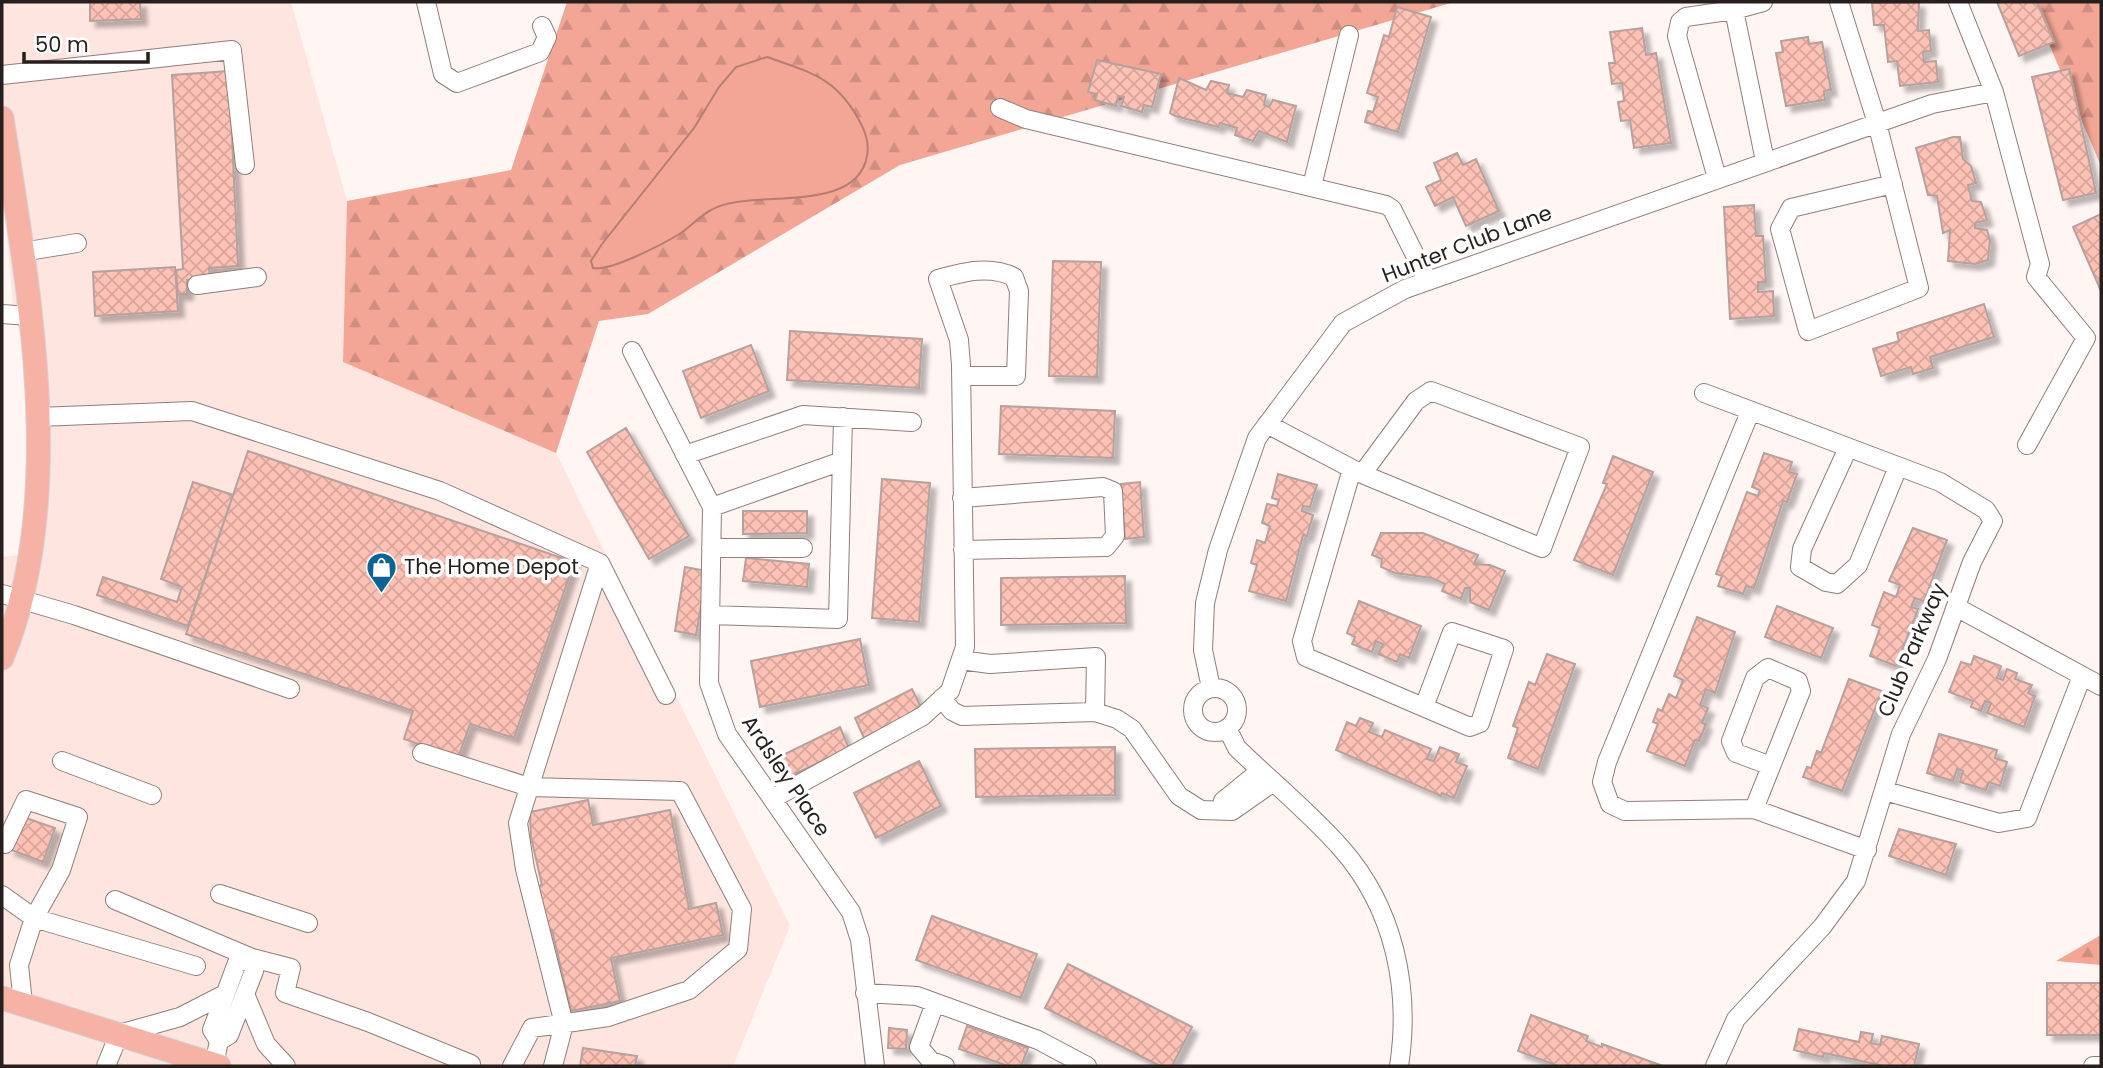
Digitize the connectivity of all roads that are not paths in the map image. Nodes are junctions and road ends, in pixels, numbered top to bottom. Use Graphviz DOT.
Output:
graph roads {
  1 [pos="426,2"];
  2 [pos="1763,2"];
  3 [pos="1839,2"];
  4 [pos="1958,2"];
  5 [pos="1734,10"];
  6 [pos="542,26"];
  7 [pos="1349,36"];
  8 [pos="2,75"];
  9 [pos="1994,93"];
  10 [pos="1000,108"];
  11 [pos="2,121"];
  12 [pos="1877,122"];
  13 [pos="1765,161"];
  14 [pos="245,165"];
  15 [pos="1717,178"];
  16 [pos="1893,184"];
  17 [pos="1312,186"];
  18 [pos="77,243"];
  19 [pos="22,252"];
  20 [pos="257,277"];
  21 [pos="1428,281"];
  22 [pos="197,285"];
  23 [pos="2,314"];
  24 [pos="29,316"];
  25 [pos="632,351"];
  26 [pos="961,376"];
  27 [pos="1704,393"];
  28 [pos="1750,412"];
  29 [pos="38,417"];
  30 [pos="843,417"];
  31 [pos="912,422"];
  32 [pos="1267,424"];
  33 [pos="2028,445"];
  34 [pos="1848,448"];
  35 [pos="685,455"];
  36 [pos="842,461"];
  37 [pos="1898,467"];
  38 [pos="1357,472"];
  39 [pos="962,498"];
  40 [pos="712,507"];
  41 [pos="711,548"];
  42 [pos="803,548"];
  43 [pos="963,550"];
  44 [pos="600,563"];
  45 [pos="12,598"];
  46 [pos="1956,607"];
  47 [pos="711,615"];
  48 [pos="2,658"];
  49 [pos="961,660"];
  50 [pos="2082,676"];
  51 [pos="2101,686"];
  52 [pos="1211,688"];
  53 [pos="290,689"];
  54 [pos="666,695"];
  55 [pos="942,698"];
  56 [pos="1424,708"];
  57 [pos="1095,712"];
  58 [pos="1227,728"];
  59 [pos="422,753"];
  60 [pos="62,761"];
  61 [pos="1771,766"];
  62 [pos="1266,777"];
  63 [pos="529,787"];
  64 [pos="1885,791"];
  65 [pos="152,795"];
  66 [pos="772,799"];
  67 [pos="1754,809"];
  68 [pos="3,847"];
  69 [pos="1867,850"];
  70 [pos="220,894"];
  71 [pos="2,895"];
  72 [pos="115,900"];
  73 [pos="34,918"];
  74 [pos="308,923"];
  75 [pos="252,958"];
  76 [pos="196,966"];
  77 [pos="865,993"];
  78 [pos="225,994"];
  79 [pos="245,994"];
  80 [pos="12,1001"];
  81 [pos="934,1003"];
  82 [pos="564,1024"];
  83 [pos="119,1034"];
  84 [pos="219,1041"];
  85 [pos="471,1064"];
  86 [pos="217,1065"];
  87 [pos="106,1066"];
  88 [pos="286,1066"];
  89 [pos="512,1066"];
  90 [pos="553,1066"];
  91 [pos="875,1066"];
  92 [pos="945,1066"];
  93 [pos="1087,1066"];
  94 [pos="1399,1066"];
  95 [pos="1715,1066"];
  96 [pos="2093,1066"];
  97 [pos="2101,1066"];
  1 -- 6 [label="street"];
  2 -- 5 [label="street"];
  3 -- 12 [label="street"];
  4 -- 9 [label="street"];
  5 -- 13 [label="street"];
  5 -- 15 [label="street"];
  7 -- 17 [label="street"];
  8 -- 14 [label="street"];
  9 -- 12 [label="street, Hunter Club Lane"];
  9 -- 33 [label="street"];
  10 -- 17 [label="street"];
  11 -- 19 [label="main road"];
  12 -- 13 [label="street, Hunter Club Lane"];
  12 -- 16 [label="street"];
  13 -- 15 [label="street, Hunter Club Lane"];
  15 -- 21 [label="street, Hunter Club Lane"];
  16 -- 16 [label="street"];
  17 -- 21 [label="street"];
  18 -- 19 [label="street"];
  19 -- 24 [label="main road"];
  20 -- 22 [label="street"];
  21 -- 32 [label="street, Hunter Club Lane"];
  23 -- 24 [label="street"];
  24 -- 29 [label="main road"];
  25 -- 35 [label="street, Ardsley Place"];
  26 -- 26 [label="street"];
  26 -- 39 [label="street"];
  27 -- 28 [label="street, Club Parkway"];
  28 -- 34 [label="street, Club Parkway"];
  28 -- 67 [label="street"];
  29 -- 44 [label="street"];
  29 -- 45 [label="main road"];
  30 -- 31 [label="street"];
  30 -- 35 [label="street"];
  30 -- 36 [label="street"];
  32 -- 38 [label="street"];
  32 -- 52 [label="street, Hunter Club Lane"];
  34 -- 37 [label="street, Club Parkway"];
  34 -- 37 [label="street"];
  35 -- 40 [label="street, Ardsley Place"];
  36 -- 40 [label="street"];
  36 -- 47 [label="street"];
  37 -- 46 [label="street, Club Parkway"];
  38 -- 38 [label="street"];
  38 -- 56 [label="street"];
  39 -- 43 [label="street"];
  39 -- 43 [label="street"];
  40 -- 41 [label="street, Ardsley Place"];
  41 -- 42 [label="street"];
  41 -- 47 [label="street, Ardsley Place"];
  43 -- 49 [label="street"];
  44 -- 54 [label="street"];
  44 -- 63 [label="street"];
  45 -- 48 [label="main road"];
  45 -- 53 [label="street"];
  46 -- 50 [label="street"];
  46 -- 64 [label="street, Club Parkway"];
  47 -- 66 [label="street, Ardsley Place"];
  49 -- 55 [label="street"];
  49 -- 57 [label="street"];
  50 -- 51 [label="street"];
  50 -- 64 [label="street"];
  52 -- 58 [label="street"];
  52 -- 58 [label="street"];
  55 -- 57 [label="street"];
  55 -- 66 [label="street"];
  56 -- 56 [label="street"];
  57 -- 62 [label="street"];
  58 -- 62 [label="street"];
  59 -- 63 [label="street"];
  60 -- 65 [label="street"];
  61 -- 61 [label="street"];
  61 -- 67 [label="street"];
  62 -- 94 [label="street"];
  63 -- 82 [label="street"];
  63 -- 82 [label="street"];
  64 -- 69 [label="street, Club Parkway"];
  66 -- 77 [label="street, Ardsley Place"];
  67 -- 69 [label="street"];
  68 -- 73 [label="street"];
  69 -- 95 [label="street, Club Parkway"];
  70 -- 74 [label="street"];
  71 -- 73 [label="street"];
  72 -- 75 [label="street"];
  73 -- 76 [label="street"];
  73 -- 80 [label="street"];
  75 -- 78 [label="street"];
  75 -- 79 [label="street"];
  75 -- 85 [label="street"];
  77 -- 81 [label="street"];
  77 -- 91 [label="street, Ardsley Place"];
  78 -- 83 [label="street"];
  78 -- 84 [label="street"];
  79 -- 84 [label="street"];
  79 -- 88 [label="street"];
  80 -- 83 [label="main road"];
  81 -- 92 [label="street"];
  81 -- 93 [label="street"];
  82 -- 89 [label="street"];
  82 -- 90 [label="street"];
  83 -- 86 [label="main road"];
  83 -- 87 [label="street"];
  84 -- 86 [label="street"];
  96 -- 97 [label="street"];
}
